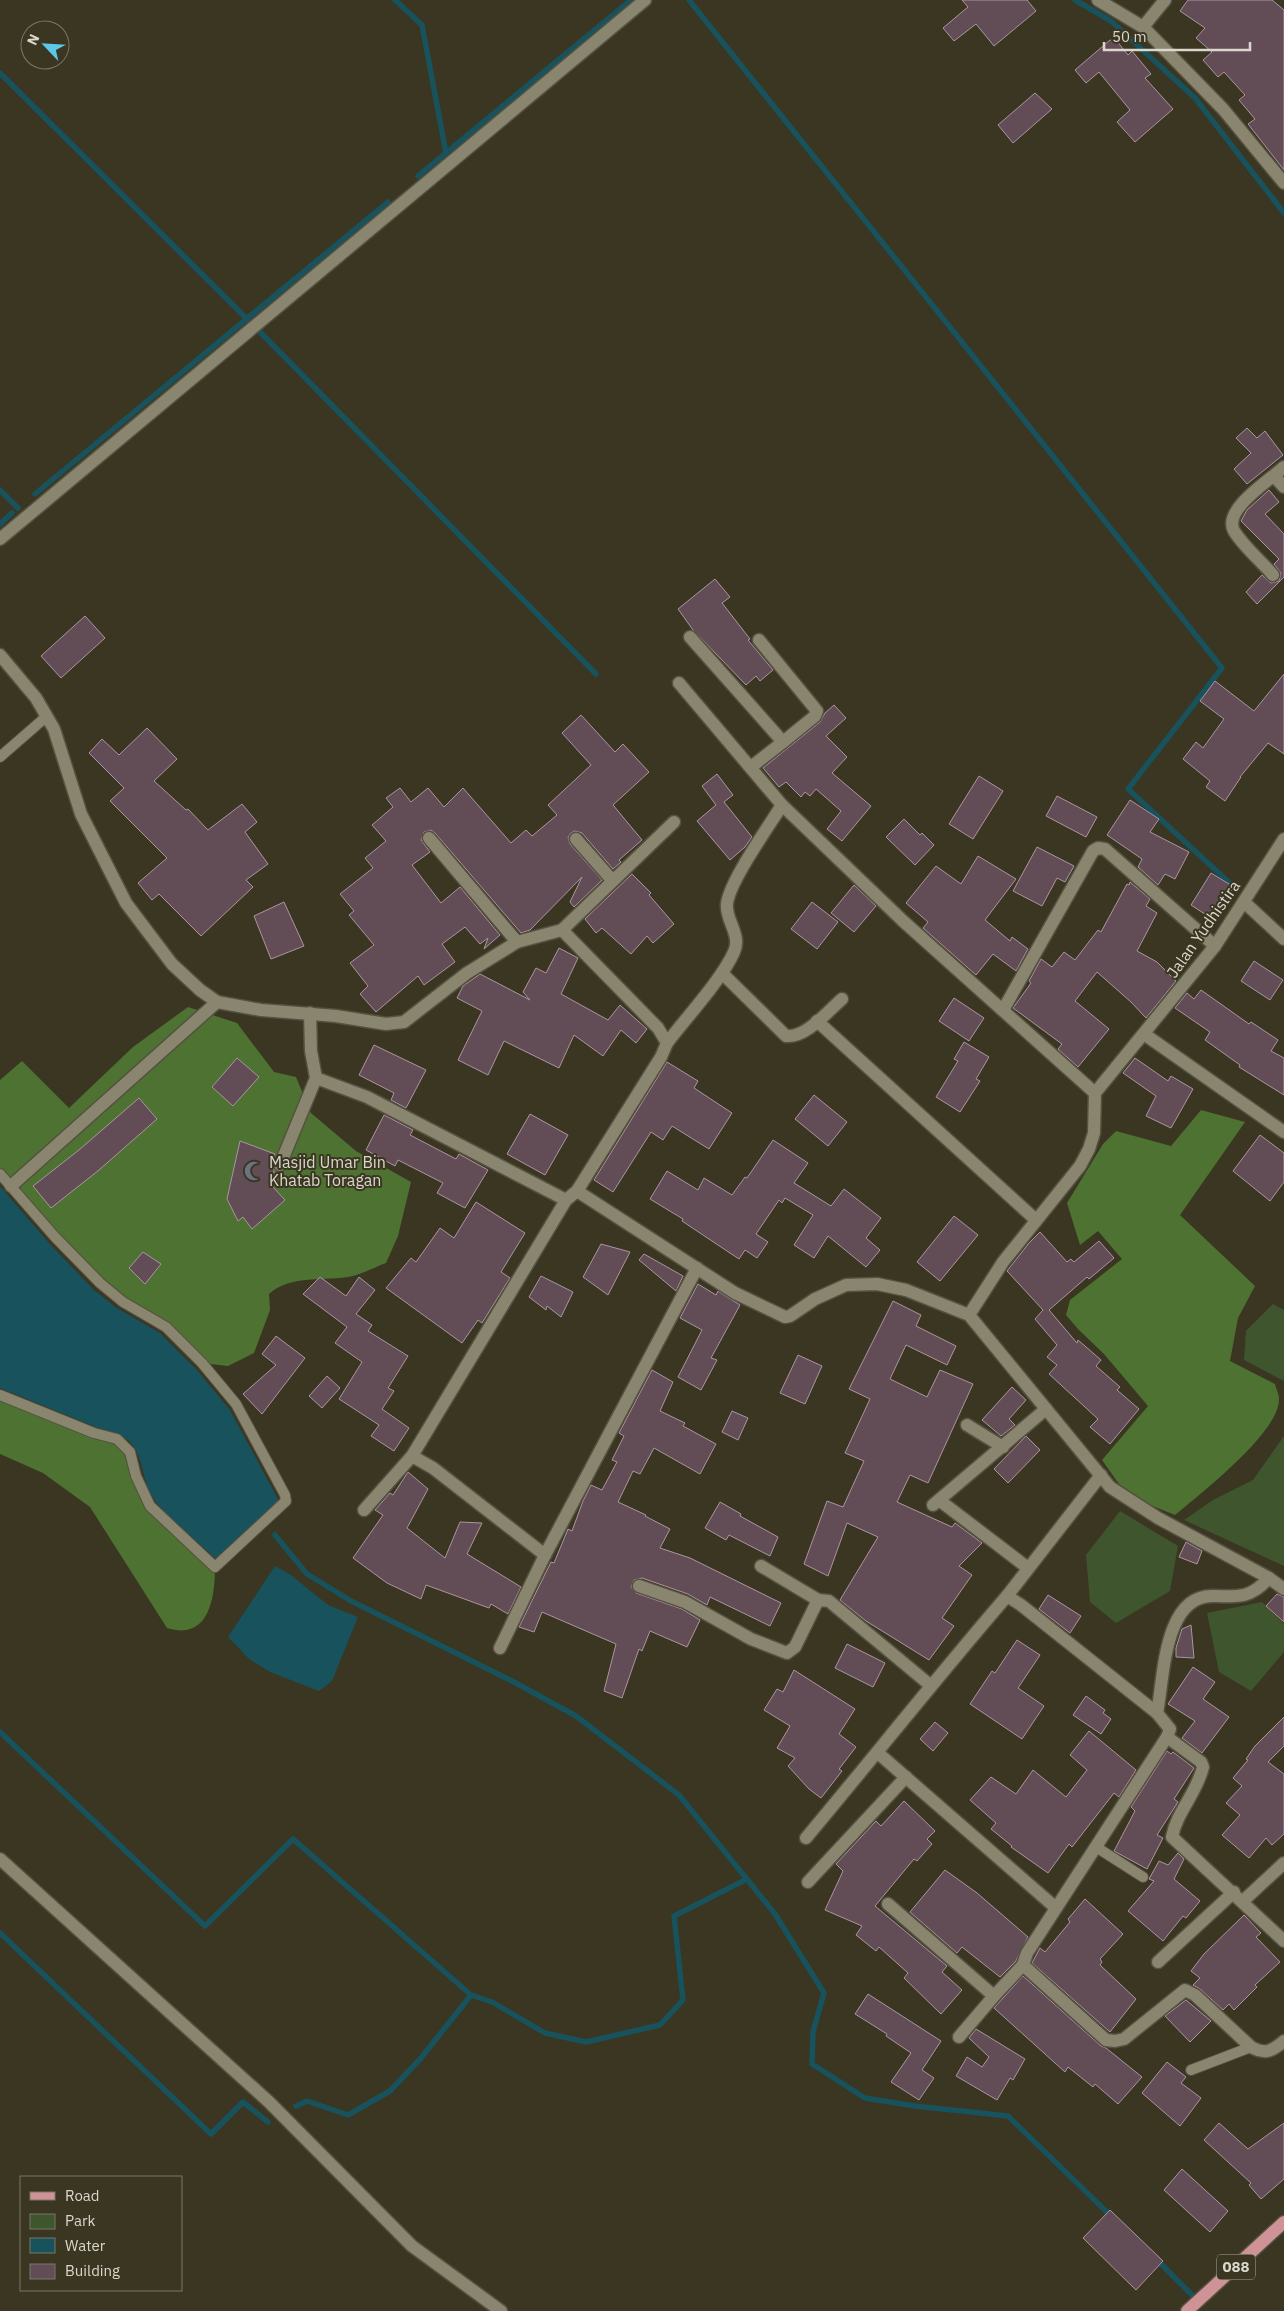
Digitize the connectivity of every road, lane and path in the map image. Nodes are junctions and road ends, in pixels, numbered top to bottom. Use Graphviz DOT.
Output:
graph roads {
  1 [pos="645,0"];
  2 [pos="1098,0"];
  3 [pos="1165,0"];
  4 [pos="1143,27"];
  5 [pos="1282,178"];
  6 [pos="1284,467"];
  7 [pos="1274,476"];
  8 [pos="1284,487"];
  9 [pos="0,539"];
  10 [pos="1273,576"];
  11 [pos="690,638"];
  12 [pos="759,640"];
  13 [pos="0,655"];
  14 [pos="679,683"];
  15 [pos="47,716"];
  16 [pos="782,742"];
  17 [pos="0,757"];
  18 [pos="751,768"];
  19 [pos="782,804"];
  20 [pos="674,822"];
  21 [pos="429,838"];
  22 [pos="1284,839"];
  23 [pos="576,840"];
  24 [pos="612,880"];
  25 [pos="1244,902"];
  26 [pos="562,930"];
  27 [pos="1284,939"];
  28 [pos="517,942"];
  29 [pos="1215,946"];
  30 [pos="722,973"];
  31 [pos="842,999"];
  32 [pos="217,1002"];
  33 [pos="1003,1010"];
  34 [pos="310,1013"];
  35 [pos="817,1021"];
  36 [pos="1144,1034"];
  37 [pos="667,1044"];
  38 [pos="316,1078"];
  39 [pos="1095,1093"];
  40 [pos="1284,1132"];
  41 [pos="280,1165"];
  42 [pos="0,1174"];
  43 [pos="11,1186"];
  44 [pos="577,1191"];
  45 [pos="566,1200"];
  46 [pos="1036,1220"];
  47 [pos="697,1268"];
  48 [pos="969,1315"];
  49 [pos="0,1395"];
  50 [pos="1046,1408"];
  51 [pos="967,1426"];
  52 [pos="1003,1447"];
  53 [pos="412,1456"];
  54 [pos="1101,1475"];
  55 [pos="364,1510"];
  56 [pos="545,1554"];
  57 [pos="761,1566"];
  58 [pos="1028,1568"];
  59 [pos="1270,1578"];
  60 [pos="638,1586"];
  61 [pos="1284,1589"];
  62 [pos="1007,1596"];
  63 [pos="818,1600"];
  64 [pos="500,1648"];
  65 [pos="930,1685"];
  66 [pos="1157,1714"];
  67 [pos="1168,1737"];
  68 [pos="878,1752"];
  69 [pos="906,1777"];
  70 [pos="806,1838"];
  71 [pos="1096,1847"];
  72 [pos="0,1858"];
  73 [pos="1284,1863"];
  74 [pos="1143,1877"];
  75 [pos="808,1882"];
  76 [pos="1239,1897"];
  77 [pos="888,1904"];
  78 [pos="1056,1908"];
  79 [pos="1284,1941"];
  80 [pos="1158,1962"];
  81 [pos="1023,1964"];
  82 [pos="994,1996"];
  83 [pos="959,2037"];
  84 [pos="1284,2041"];
  85 [pos="1252,2047"];
  86 [pos="1191,2070"];
  87 [pos="1284,2222"];
  88 [pos="501,2311"];
  89 [pos="1187,2311"];
  1 -- 9 [label="street"];
  2 -- 4 [label="street"];
  3 -- 4 [label="street"];
  4 -- 5 [label="street"];
  6 -- 7 [label="street"];
  7 -- 8 [label="street"];
  7 -- 10 [label="street"];
  11 -- 16 [label="street"];
  12 -- 16 [label="street"];
  13 -- 15 [label="street"];
  14 -- 18 [label="street"];
  15 -- 17 [label="lane"];
  15 -- 32 [label="street"];
  16 -- 18 [label="street"];
  18 -- 19 [label="street"];
  19 -- 30 [label="street"];
  19 -- 33 [label="street"];
  20 -- 24 [label="street"];
  21 -- 28 [label="street"];
  22 -- 25 [label="street, Jalan Yudhistira"];
  23 -- 24 [label="street"];
  24 -- 26 [label="street"];
  25 -- 27 [label="street"];
  25 -- 29 [label="street, Jalan Yudhistira"];
  26 -- 28 [label="street"];
  26 -- 37 [label="street"];
  28 -- 34 [label="street"];
  29 -- 33 [label="street"];
  29 -- 36 [label="street, Jalan Yudhistira"];
  30 -- 35 [label="street"];
  30 -- 37 [label="street"];
  31 -- 35 [label="street"];
  32 -- 34 [label="street"];
  32 -- 43 [label="street"];
  33 -- 39 [label="street"];
  34 -- 38 [label="street"];
  35 -- 46 [label="street"];
  36 -- 39 [label="street, Jalan Yudhistira"];
  36 -- 40 [label="street"];
  37 -- 44 [label="street"];
  38 -- 41 [label="street"];
  38 -- 45 [label="street"];
  39 -- 46 [label="street"];
  42 -- 43 [label="lane"];
  43 -- 49 [label="lane"];
  44 -- 45 [label="street"];
  44 -- 47 [label="street"];
  45 -- 53 [label="street"];
  46 -- 48 [label="street"];
  47 -- 48 [label="street"];
  47 -- 56 [label="street"];
  48 -- 50 [label="street"];
  50 -- 52 [label="street"];
  50 -- 54 [label="street"];
  51 -- 52 [label="street"];
  52 -- 58 [label="street"];
  53 -- 55 [label="street"];
  53 -- 56 [label="street"];
  54 -- 58 [label="street"];
  54 -- 59 [label="street"];
  56 -- 64 [label="street"];
  57 -- 63 [label="street"];
  58 -- 62 [label="street"];
  59 -- 61 [label="street"];
  59 -- 66 [label="street"];
  60 -- 63 [label="street"];
  62 -- 65 [label="street"];
  62 -- 66 [label="street"];
  63 -- 65 [label="street"];
  65 -- 68 [label="street"];
  66 -- 67 [label="street"];
  67 -- 71 [label="street"];
  67 -- 76 [label="street"];
  68 -- 69 [label="street"];
  68 -- 70 [label="street"];
  69 -- 75 [label="street"];
  69 -- 78 [label="street"];
  71 -- 74 [label="lane"];
  71 -- 78 [label="street"];
  72 -- 88 [label="street"];
  73 -- 76 [label="street"];
  76 -- 79 [label="street"];
  76 -- 80 [label="street"];
  77 -- 82 [label="street"];
  78 -- 81 [label="street"];
  81 -- 82 [label="street"];
  81 -- 85 [label="street"];
  82 -- 83 [label="street"];
  84 -- 85 [label="street"];
  85 -- 86 [label="lane"];
  87 -- 89 [label="main road, 088"];
}
